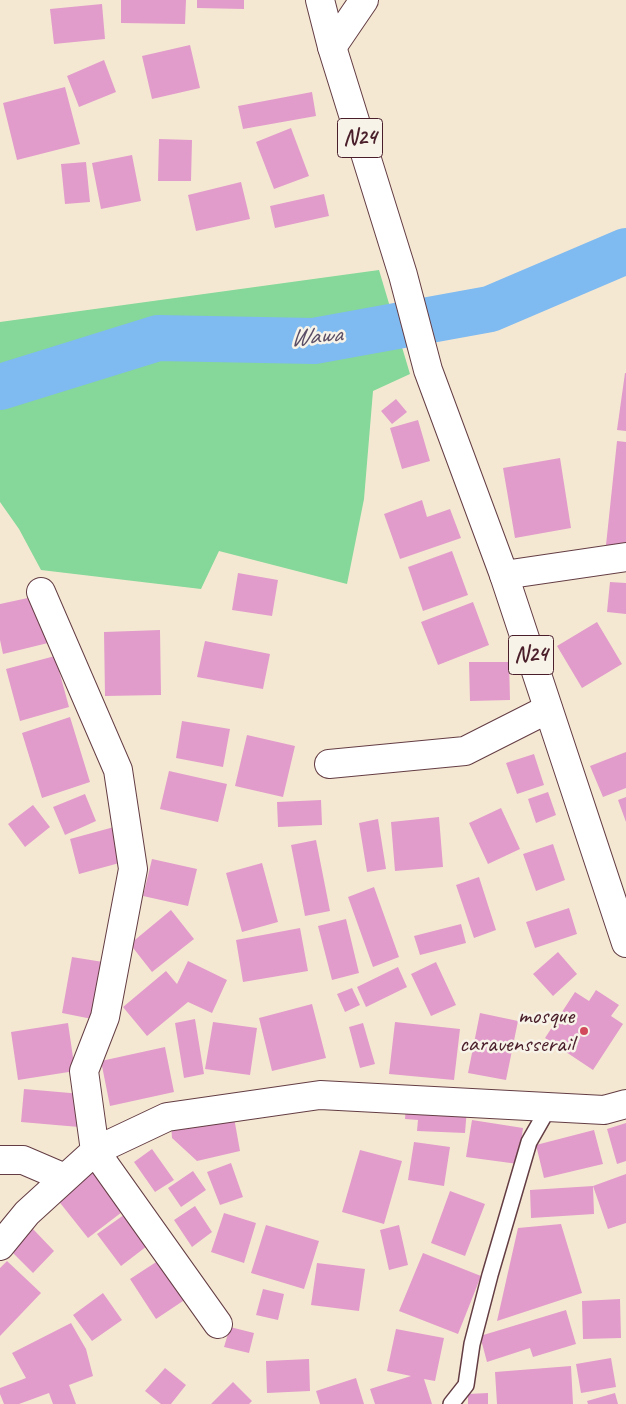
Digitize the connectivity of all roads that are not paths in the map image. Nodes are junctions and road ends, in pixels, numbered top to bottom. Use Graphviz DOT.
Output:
graph roads {
  1 [pos="320,0"];
  2 [pos="364,0"];
  3 [pos="332,47"];
  4 [pos="626,557"];
  5 [pos="504,576"];
  6 [pos="41,592"];
  7 [pos="548,708"];
  8 [pos="329,764"];
  9 [pos="626,943"];
  10 [pos="626,1104"];
  11 [pos="549,1107"];
  12 [pos="95,1151"];
  13 [pos="0,1160"];
  14 [pos="65,1178"];
  15 [pos="0,1246"];
  16 [pos="218,1324"];
  17 [pos="451,1404"];
  1 -- 3 [label="street, N24"];
  2 -- 3 [label="street"];
  3 -- 5 [label="street, N24"];
  4 -- 5 [label="street"];
  5 -- 7 [label="street, N24"];
  6 -- 12 [label="street"];
  7 -- 8 [label="street"];
  7 -- 9 [label="street, N24"];
  10 -- 11 [label="street"];
  11 -- 12 [label="street"];
  11 -- 17 [label="lane"];
  12 -- 14 [label="street"];
  12 -- 16 [label="street"];
  13 -- 14 [label="street"];
  14 -- 15 [label="street"];
}
